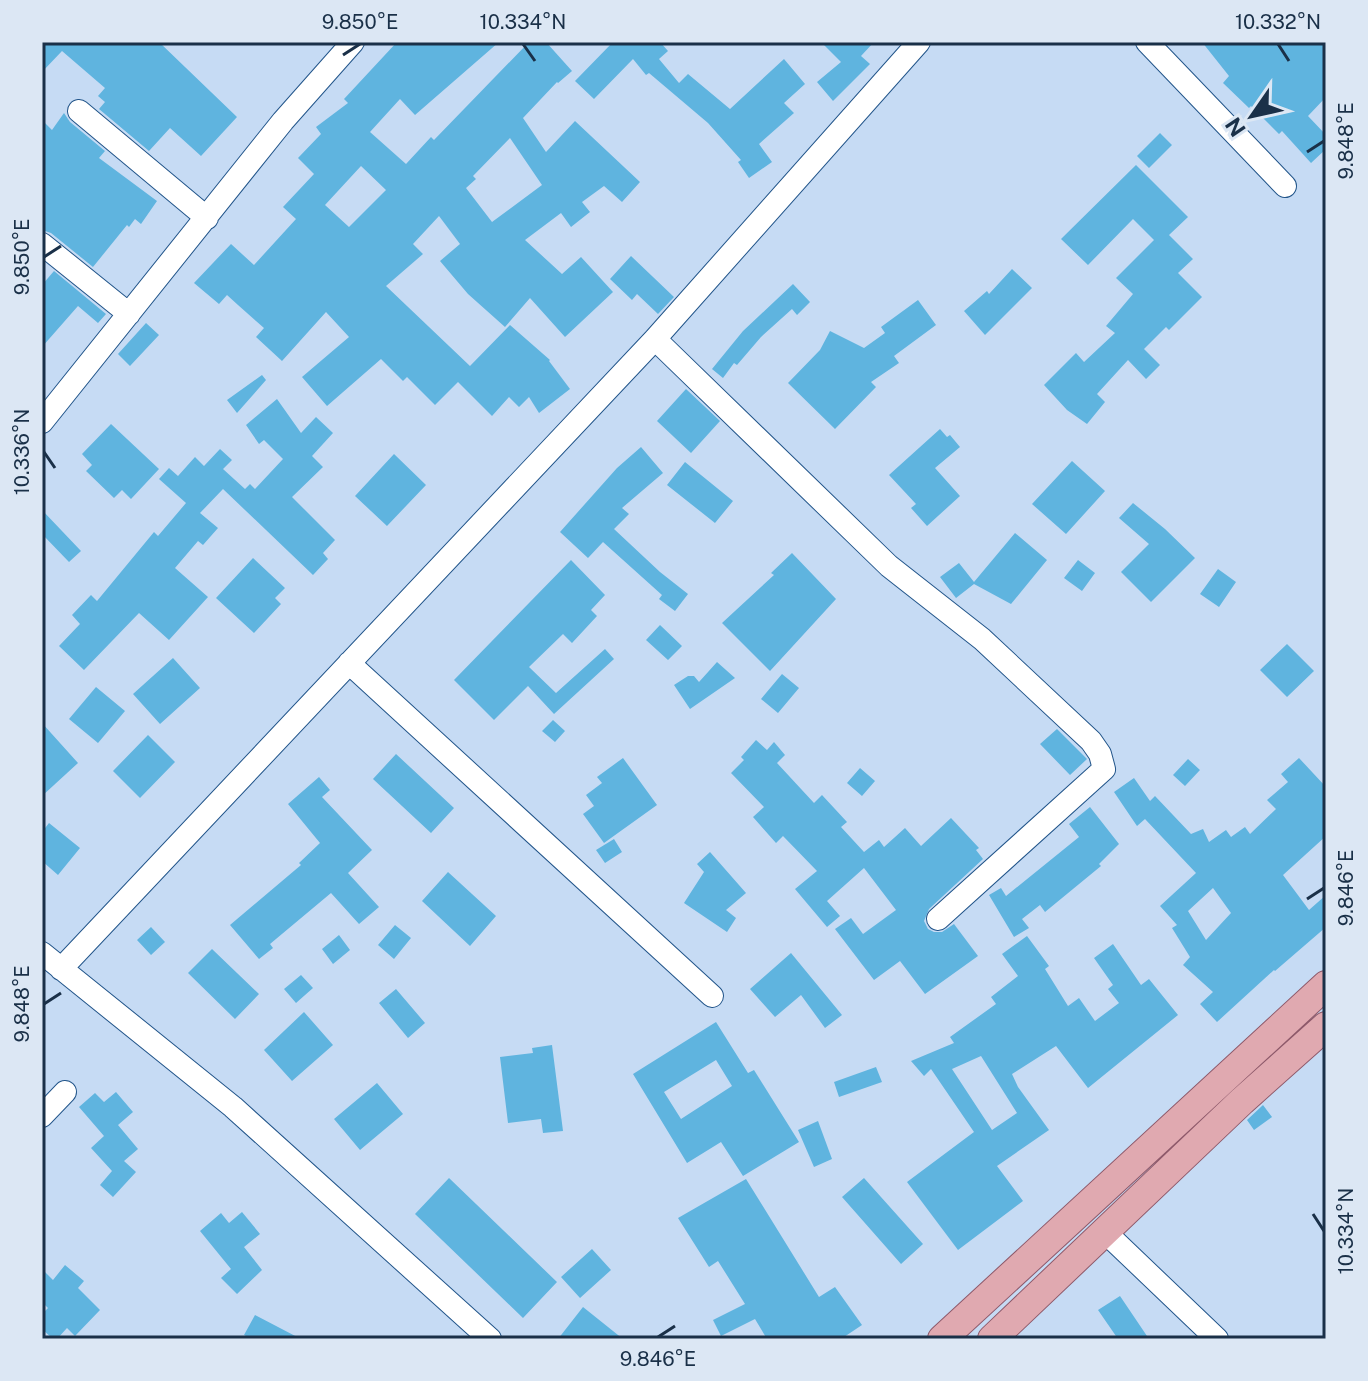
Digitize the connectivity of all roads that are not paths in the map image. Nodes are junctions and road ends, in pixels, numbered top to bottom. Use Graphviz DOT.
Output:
graph roads {
  1 [pos="353,42"];
  2 [pos="919,42"];
  3 [pos="1147,42"];
  4 [pos="79,111"];
  5 [pos="1285,186"];
  6 [pos="207,218"];
  7 [pos="42,244"];
  8 [pos="129,314"];
  9 [pos="655,339"];
  10 [pos="42,422"];
  11 [pos="349,663"];
  12 [pos="938,919"];
  13 [pos="42,953"];
  14 [pos="61,969"];
  15 [pos="712,996"];
  16 [pos="1322,997"];
  17 [pos="1326,1026"];
  18 [pos="65,1092"];
  19 [pos="42,1116"];
  20 [pos="1105,1232"];
  21 [pos="490,1339"];
  22 [pos="942,1339"];
  23 [pos="992,1339"];
  24 [pos="1217,1339"];
  1 -- 6 [label="street"];
  2 -- 9 [label="street"];
  3 -- 5 [label="street"];
  4 -- 6 [label="street"];
  6 -- 8 [label="street"];
  7 -- 8 [label="street"];
  8 -- 10 [label="street"];
  9 -- 11 [label="street"];
  9 -- 12 [label="street"];
  11 -- 14 [label="street"];
  11 -- 15 [label="street"];
  13 -- 14 [label="street"];
  14 -- 21 [label="street"];
  16 -- 22 [label="main road"];
  17 -- 20 [label="main road"];
  18 -- 19 [label="street"];
  20 -- 23 [label="main road"];
  20 -- 24 [label="street"];
}
